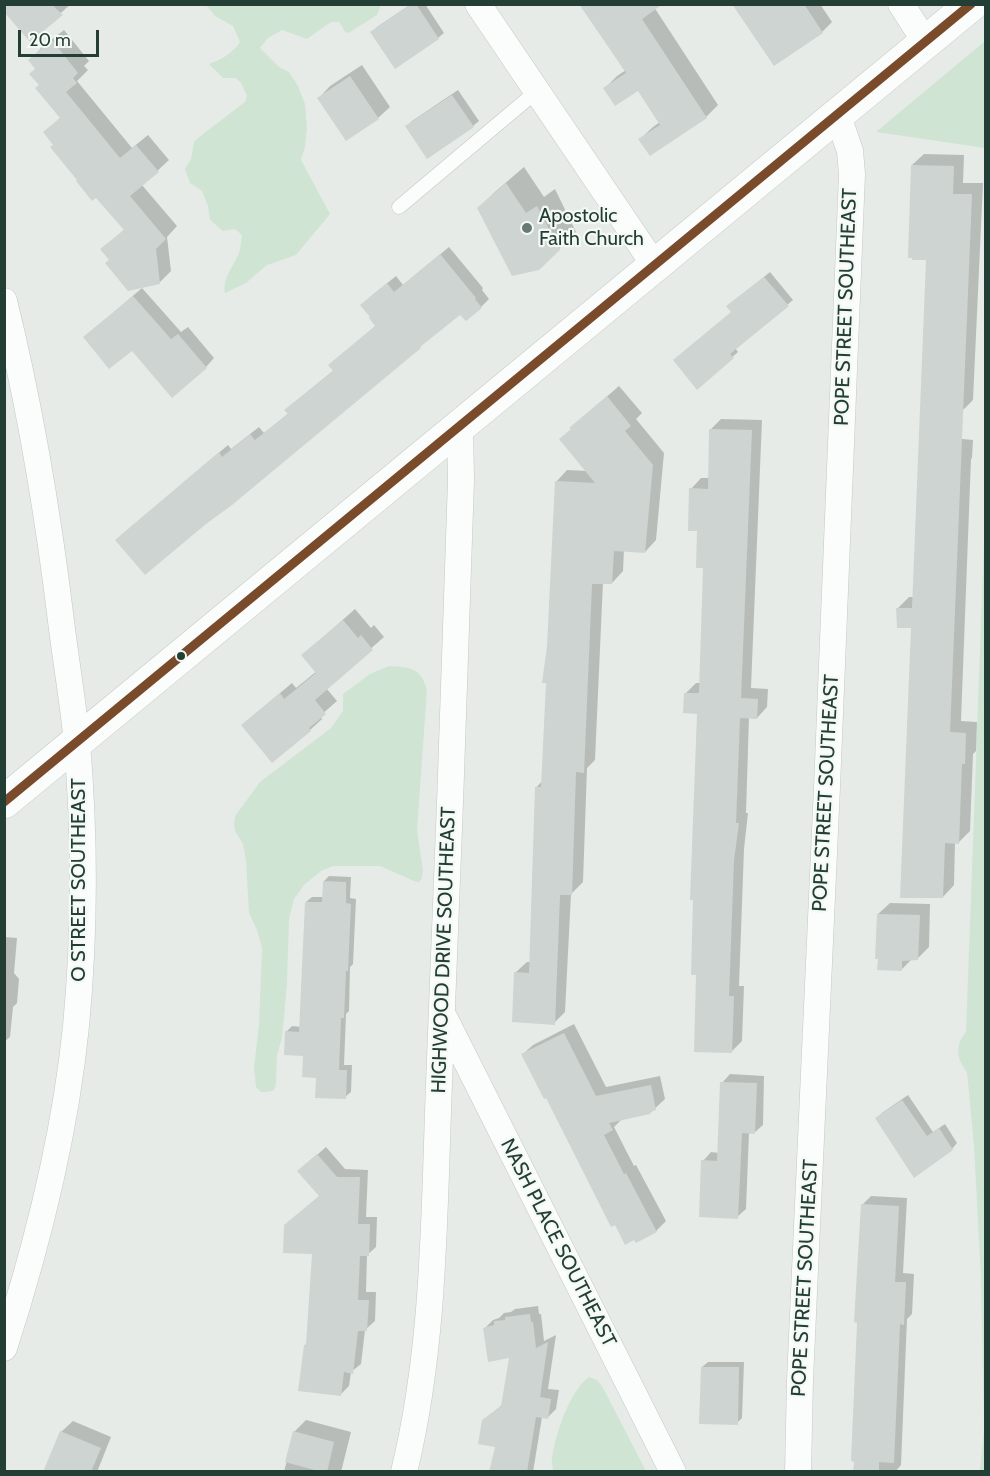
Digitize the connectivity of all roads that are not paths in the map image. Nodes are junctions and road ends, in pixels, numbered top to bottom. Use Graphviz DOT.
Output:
graph roads {
  1 [pos="478,4"];
  2 [pos="901,4"];
  3 [pos="972,4"];
  4 [pos="926,43"];
  5 [pos="537,91"];
  6 [pos="838,116"];
  7 [pos="399,207"];
  8 [pos="655,267"];
  9 [pos="4,301"];
  10 [pos="460,427"];
  11 [pos="77,743"];
  12 [pos="4,802"];
  13 [pos="442,1015"];
  14 [pos="4,1348"];
  15 [pos="404,1472"];
  16 [pos="674,1472"];
  17 [pos="798,1472"];
  1 -- 5 [label="street"];
  2 -- 4 [label="street"];
  3 -- 4 [label="main road"];
  4 -- 6 [label="main road"];
  5 -- 7 [label="lane"];
  5 -- 8 [label="street"];
  6 -- 8 [label="main road"];
  6 -- 17 [label="street, POPE STREET SOUTHEAST"];
  8 -- 10 [label="main road"];
  9 -- 11 [label="street, O STREET SOUTHEAST"];
  10 -- 11 [label="main road"];
  10 -- 13 [label="street, HIGHWOOD DRIVE SOUTHEAST"];
  11 -- 12 [label="main road"];
  11 -- 14 [label="street, O STREET SOUTHEAST"];
  13 -- 15 [label="street, HIGHWOOD DRIVE SOUTHEAST"];
  13 -- 16 [label="street, NASH PLACE SOUTHEAST"];
}
